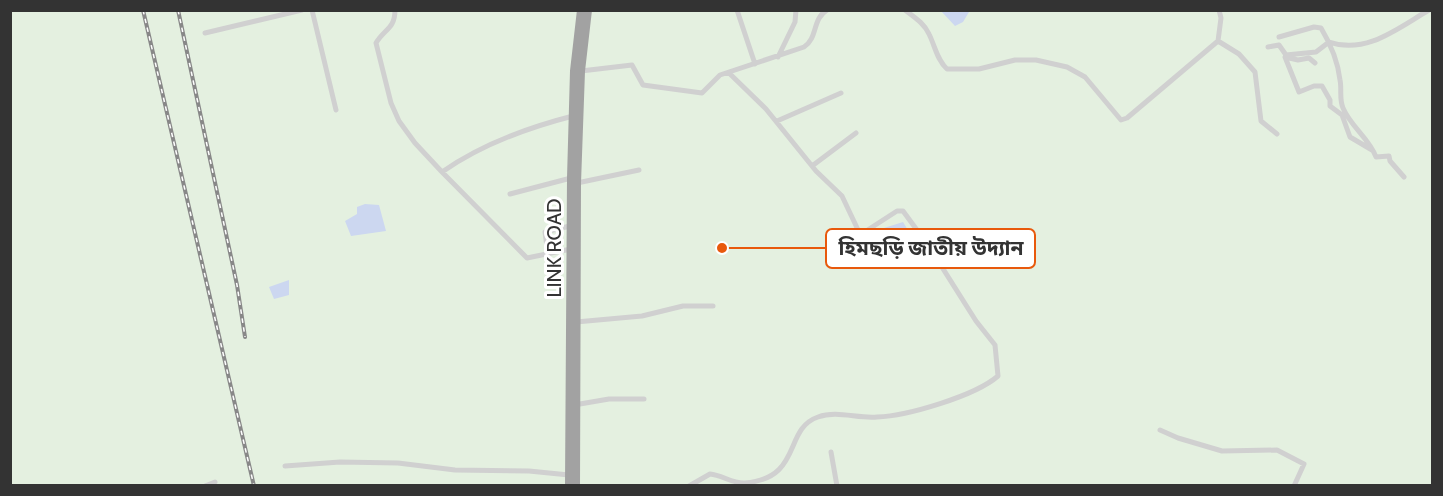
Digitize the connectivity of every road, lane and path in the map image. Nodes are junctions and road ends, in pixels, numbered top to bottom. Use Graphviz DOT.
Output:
graph roads {
  1 [pos="302,10"];
  2 [pos="312,10"];
  3 [pos="395,10"];
  4 [pos="581,10"];
  5 [pos="588,10"];
  6 [pos="737,10"];
  7 [pos="796,10"];
  8 [pos="827,10"];
  9 [pos="905,10"];
  10 [pos="1219,10"];
  11 [pos="1429,10"];
  12 [pos="205,33"];
  13 [pos="1279,37"];
  14 [pos="1218,41"];
  15 [pos="1329,42"];
  16 [pos="1268,47"];
  17 [pos="778,57"];
  18 [pos="1315,63"];
  19 [pos="755,64"];
  20 [pos="581,71"];
  21 [pos="729,73"];
  22 [pos="841,93"];
  23 [pos="336,110"];
  24 [pos="573,116"];
  25 [pos="777,121"];
  26 [pos="856,133"];
  27 [pos="1277,134"];
  28 [pos="1374,152"];
  29 [pos="812,166"];
  30 [pos="639,170"];
  31 [pos="442,172"];
  32 [pos="1404,177"];
  33 [pos="574,181"];
  34 [pos="510,194"];
  35 [pos="570,226"];
  36 [pos="571,249"];
  37 [pos="548,255"];
  38 [pos="713,306"];
  39 [pos="576,322"];
  40 [pos="644,399"];
  41 [pos="573,405"];
  42 [pos="1160,430"];
  43 [pos="831,452"];
  44 [pos="285,466"];
  45 [pos="569,475"];
  46 [pos="215,482"];
  47 [pos="205,486"];
  48 [pos="569,486"];
  49 [pos="576,486"];
  50 [pos="689,486"];
  51 [pos="837,486"];
  52 [pos="1294,486"];
  1 -- 12 [label="street"];
  2 -- 23 [label="street"];
  3 -- 31 [label="street"];
  4 -- 24 [label="highway, LINK ROAD"];
  5 -- 20 [label="highway, LINK ROAD"];
  6 -- 19 [label="street"];
  7 -- 17 [label="street"];
  8 -- 17 [label="street"];
  9 -- 14 [label="street"];
  10 -- 14 [label="street"];
  11 -- 15 [label="street"];
  13 -- 15 [label="street"];
  14 -- 27 [label="street"];
  15 -- 16 [label="street"];
  15 -- 28 [label="street"];
  17 -- 19 [label="street"];
  18 -- 28 [label="street"];
  19 -- 21 [label="street"];
  20 -- 21 [label="street"];
  20 -- 33 [label="highway, LINK ROAD"];
  21 -- 25 [label="street"];
  22 -- 25 [label="street"];
  24 -- 31 [label="street"];
  24 -- 33 [label="highway, LINK ROAD"];
  25 -- 29 [label="street"];
  26 -- 29 [label="street"];
  28 -- 32 [label="street"];
  29 -- 50 [label="street"];
  30 -- 33 [label="street"];
  31 -- 37 [label="street"];
  33 -- 34 [label="street"];
  33 -- 35 [label="highway, LINK ROAD"];
  33 -- 39 [label="highway, LINK ROAD"];
  35 -- 36 [label="highway, LINK ROAD"];
  35 -- 37 [label="street"];
  36 -- 37 [label="street"];
  36 -- 41 [label="highway, LINK ROAD"];
  38 -- 39 [label="street"];
  39 -- 41 [label="highway, LINK ROAD"];
  40 -- 41 [label="street"];
  41 -- 45 [label="highway, LINK ROAD"];
  41 -- 49 [label="highway, LINK ROAD"];
  42 -- 52 [label="street"];
  43 -- 51 [label="street"];
  44 -- 45 [label="street"];
  45 -- 48 [label="highway, LINK ROAD"];
  46 -- 47 [label="street"];
}
